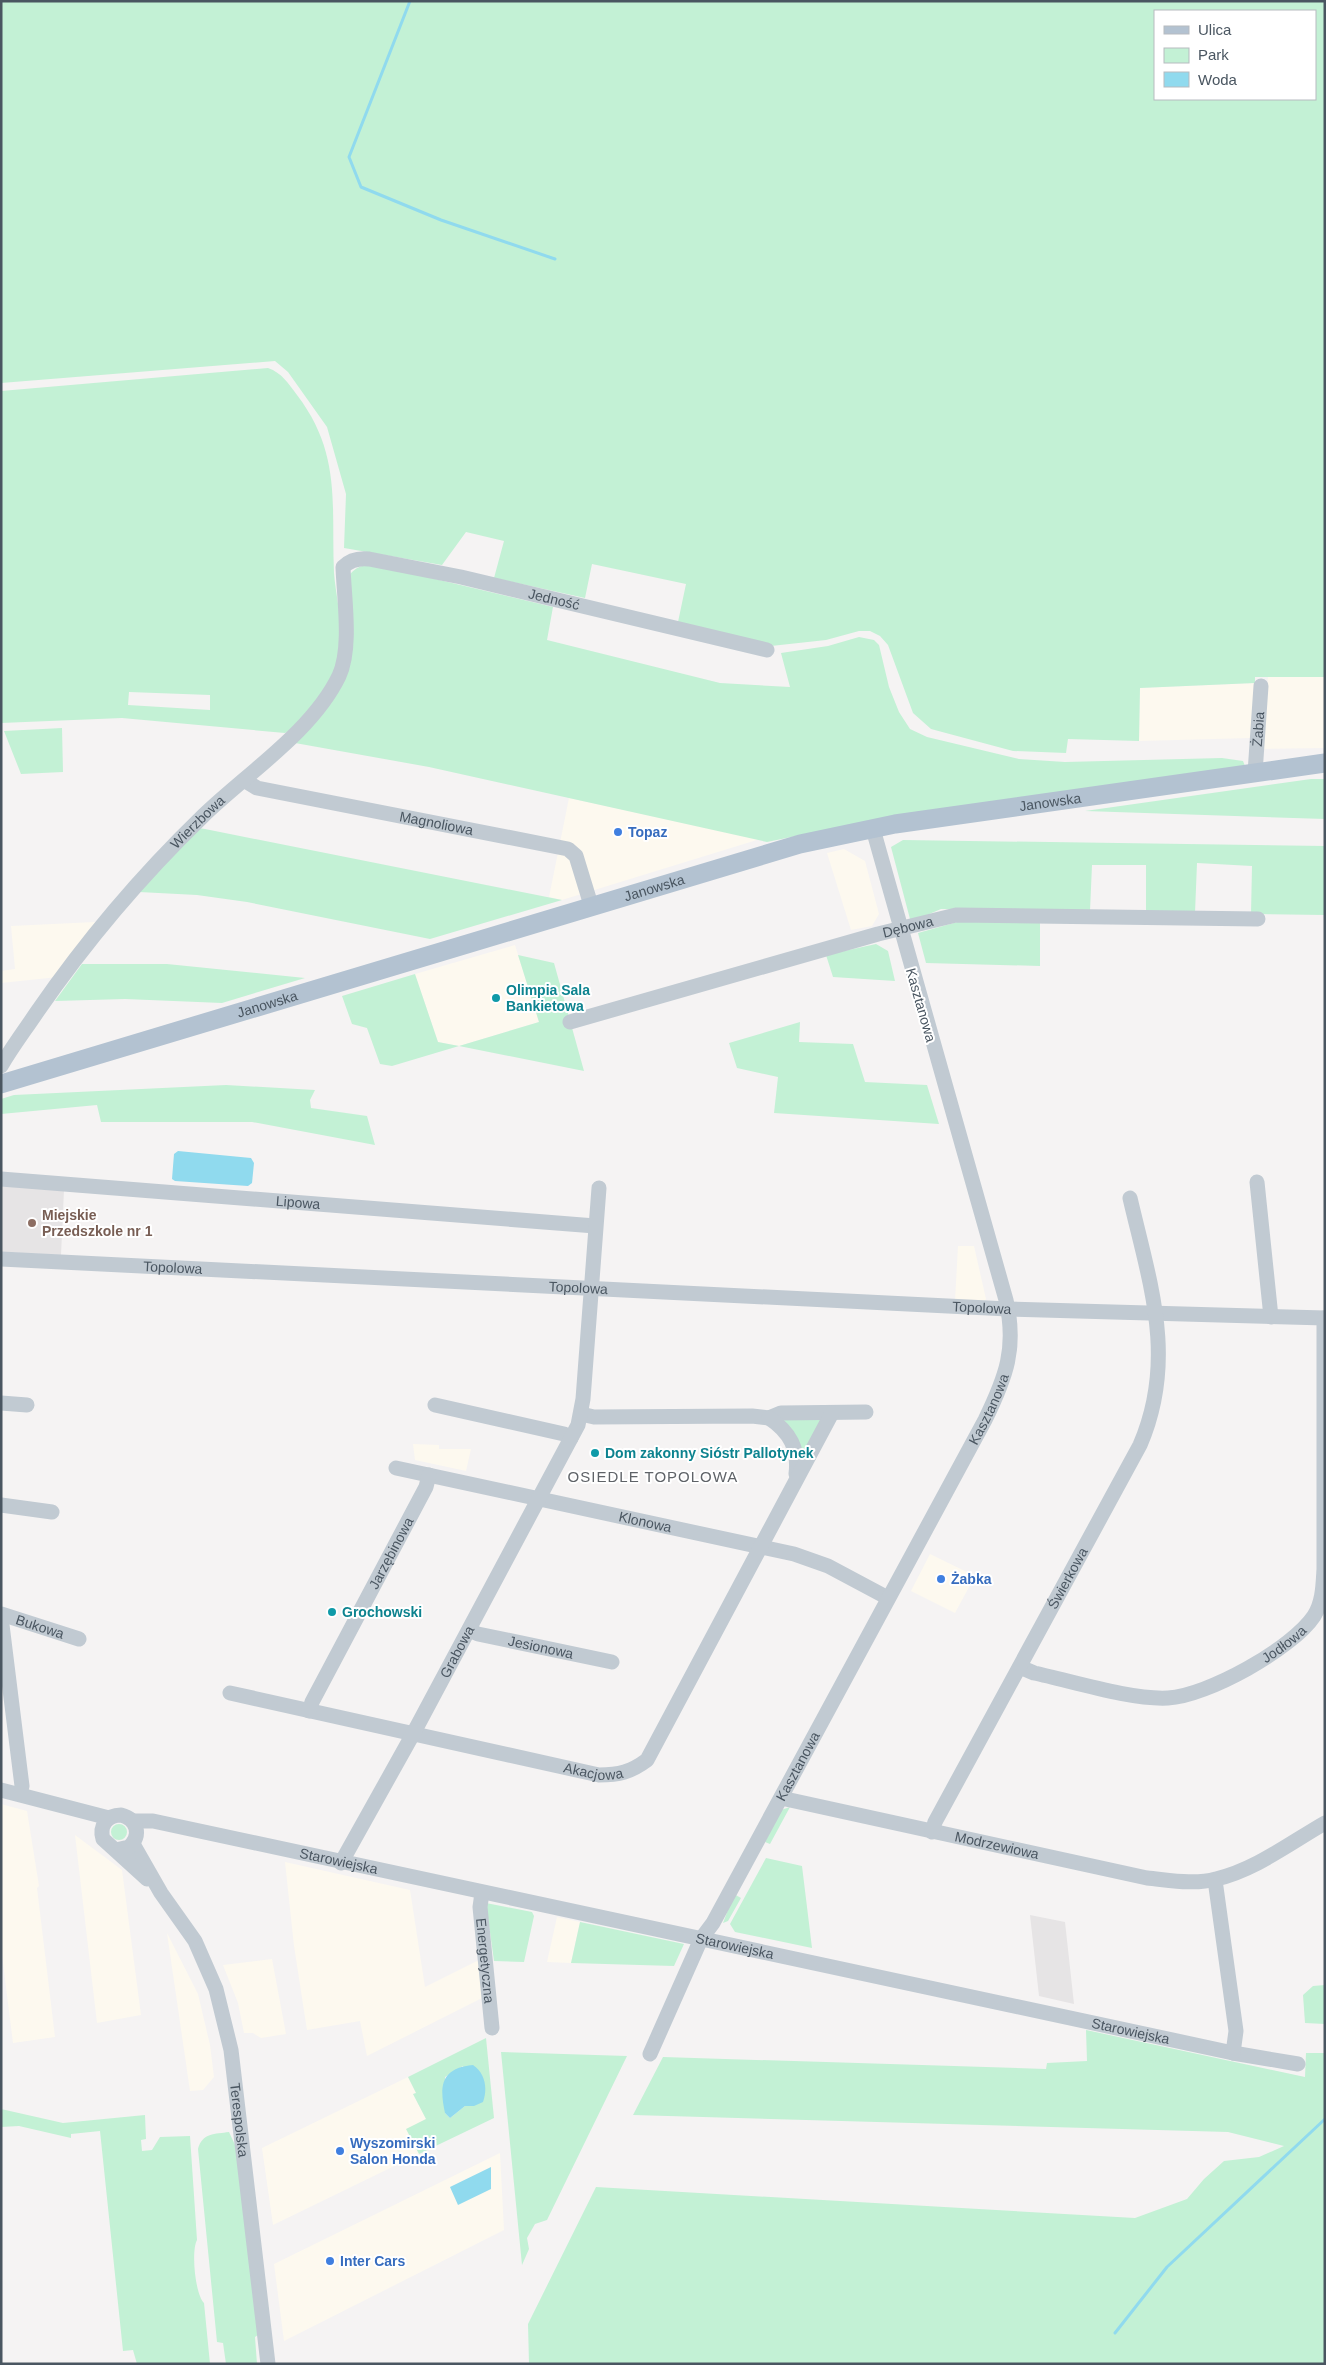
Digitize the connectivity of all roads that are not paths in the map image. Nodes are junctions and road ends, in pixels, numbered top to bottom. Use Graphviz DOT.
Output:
graph roads {
  1 [pos="344,567"];
  2 [pos="766,650"];
  3 [pos="1261,686"];
  4 [pos="1325,763"];
  5 [pos="1255,773"];
  6 [pos="244,780"];
  7 [pos="873,829"];
  8 [pos="591,905"];
  9 [pos="1258,920"];
  10 [pos="900,930"];
  11 [pos="570,1022"];
  12 [pos="1,1066"];
  13 [pos="1,1084"];
  14 [pos="1,1179"];
  15 [pos="1258,1182"];
  16 [pos="599,1188"];
  17 [pos="1130,1198"];
  18 [pos="595,1226"];
  19 [pos="1,1259"];
  20 [pos="590,1288"];
  21 [pos="1008,1309"];
  22 [pos="1156,1312"];
  23 [pos="1271,1317"];
  24 [pos="1325,1318"];
  25 [pos="1,1403"];
  26 [pos="27,1405"];
  27 [pos="435,1405"];
  28 [pos="866,1412"];
  29 [pos="832,1413"];
  30 [pos="581,1414"];
  31 [pos="769,1418"];
  32 [pos="572,1438"];
  33 [pos="396,1468"];
  34 [pos="429,1475"];
  35 [pos="796,1481"];
  36 [pos="539,1499"];
  37 [pos="1,1505"];
  38 [pos="52,1512"];
  39 [pos="760,1547"];
  40 [pos="888,1598"];
  41 [pos="1,1616"];
  42 [pos="469,1630"];
  43 [pos="79,1640"];
  44 [pos="612,1662"];
  45 [pos="1020,1667"];
  46 [pos="230,1693"];
  47 [pos="310,1711"];
  48 [pos="413,1734"];
  49 [pos="1,1790"];
  50 [pos="20,1794"];
  51 [pos="781,1798"];
  52 [pos="52,1803"];
  53 [pos="109,1818"];
  54 [pos="132,1820"];
  55 [pos="1325,1823"];
  56 [pos="173,1827"];
  57 [pos="932,1832"];
  58 [pos="101,1834"];
  59 [pos="135,1840"];
  60 [pos="116,1850"];
  61 [pos="341,1863"];
  62 [pos="1215,1880"];
  63 [pos="161,1893"];
  64 [pos="482,1893"];
  65 [pos="701,1939"];
  66 [pos="492,2028"];
  67 [pos="1233,2053"];
  68 [pos="650,2054"];
  69 [pos="1298,2064"];
  70 [pos="268,2364"];
  1 -- 2 [label="street, Jedność"];
  1 -- 6 [label="street, Wierzbowa"];
  3 -- 5 [label="street, Żabia"];
  4 -- 5 [label="main road, Janowska"];
  5 -- 7 [label="main road, Janowska"];
  6 -- 8 [label="street, Magnoliowa"];
  6 -- 12 [label="street, Wierzbowa"];
  7 -- 8 [label="main road, Janowska"];
  7 -- 10 [label="street, Kasztanowa"];
  8 -- 13 [label="main road, Janowska"];
  9 -- 10 [label="street, Dębowa"];
  10 -- 11 [label="street, Dębowa"];
  10 -- 21 [label="street, Kasztanowa"];
  14 -- 18 [label="street, Lipowa"];
  15 -- 23 [label="street"];
  16 -- 18 [label="street, Grabowa"];
  17 -- 22 [label="street"];
  18 -- 20 [label="street, Grabowa"];
  19 -- 20 [label="street, Topolowa"];
  20 -- 21 [label="street, Topolowa"];
  20 -- 30 [label="street, Grabowa"];
  21 -- 22 [label="street, Topolowa"];
  21 -- 40 [label="street, Kasztanowa"];
  22 -- 23 [label="street, Topolowa"];
  22 -- 45 [label="street, Świerkowa"];
  23 -- 24 [label="street, Topolowa"];
  24 -- 45 [label="street, Jodłowa"];
  25 -- 26 [label="street"];
  27 -- 32 [label="street"];
  28 -- 29 [label="street"];
  29 -- 31 [label="street"];
  29 -- 35 [label="street, Akacjowa"];
  30 -- 31 [label="street"];
  30 -- 32 [label="street, Grabowa"];
  31 -- 35 [label="street, Akacjowa"];
  32 -- 36 [label="street, Grabowa"];
  33 -- 34 [label="street, Klonowa"];
  34 -- 36 [label="street, Klonowa"];
  34 -- 47 [label="street, Jarzębinowa"];
  35 -- 39 [label="street, Akacjowa"];
  36 -- 39 [label="street, Klonowa"];
  36 -- 42 [label="street, Grabowa"];
  37 -- 38 [label="street"];
  39 -- 40 [label="street, Klonowa"];
  39 -- 48 [label="street, Akacjowa"];
  40 -- 51 [label="street, Kasztanowa"];
  41 -- 43 [label="street, Bukowa"];
  41 -- 50 [label="street"];
  42 -- 44 [label="street, Jesionowa"];
  42 -- 48 [label="street, Grabowa"];
  45 -- 57 [label="street, Świerkowa"];
  46 -- 47 [label="street, Akacjowa"];
  47 -- 48 [label="street, Akacjowa"];
  48 -- 61 [label="street, Grabowa"];
  49 -- 50 [label="street"];
  50 -- 52 [label="street"];
  51 -- 57 [label="street, Modrzewiowa"];
  51 -- 65 [label="street, Kasztanowa"];
  52 -- 53 [label="street"];
  52 -- 58 [label="street"];
  53 -- 54 [label="street"];
  53 -- 58 [label="street"];
  54 -- 56 [label="street, Starowiejska"];
  54 -- 59 [label="street"];
  55 -- 62 [label="street, Modrzewiowa"];
  56 -- 59 [label="street, Starowiejska"];
  56 -- 61 [label="street, Starowiejska"];
  57 -- 62 [label="street, Modrzewiowa"];
  58 -- 60 [label="street"];
  59 -- 60 [label="street"];
  59 -- 63 [label="street, Terespolska"];
  60 -- 63 [label="street, Terespolska"];
  61 -- 64 [label="street, Starowiejska"];
  62 -- 67 [label="street"];
  63 -- 70 [label="street, Terespolska"];
  64 -- 65 [label="street, Starowiejska"];
  64 -- 66 [label="street, Energetyczna"];
  65 -- 67 [label="street, Starowiejska"];
  65 -- 68 [label="street, Kasztanowa"];
  67 -- 69 [label="street, Starowiejska"];
}
